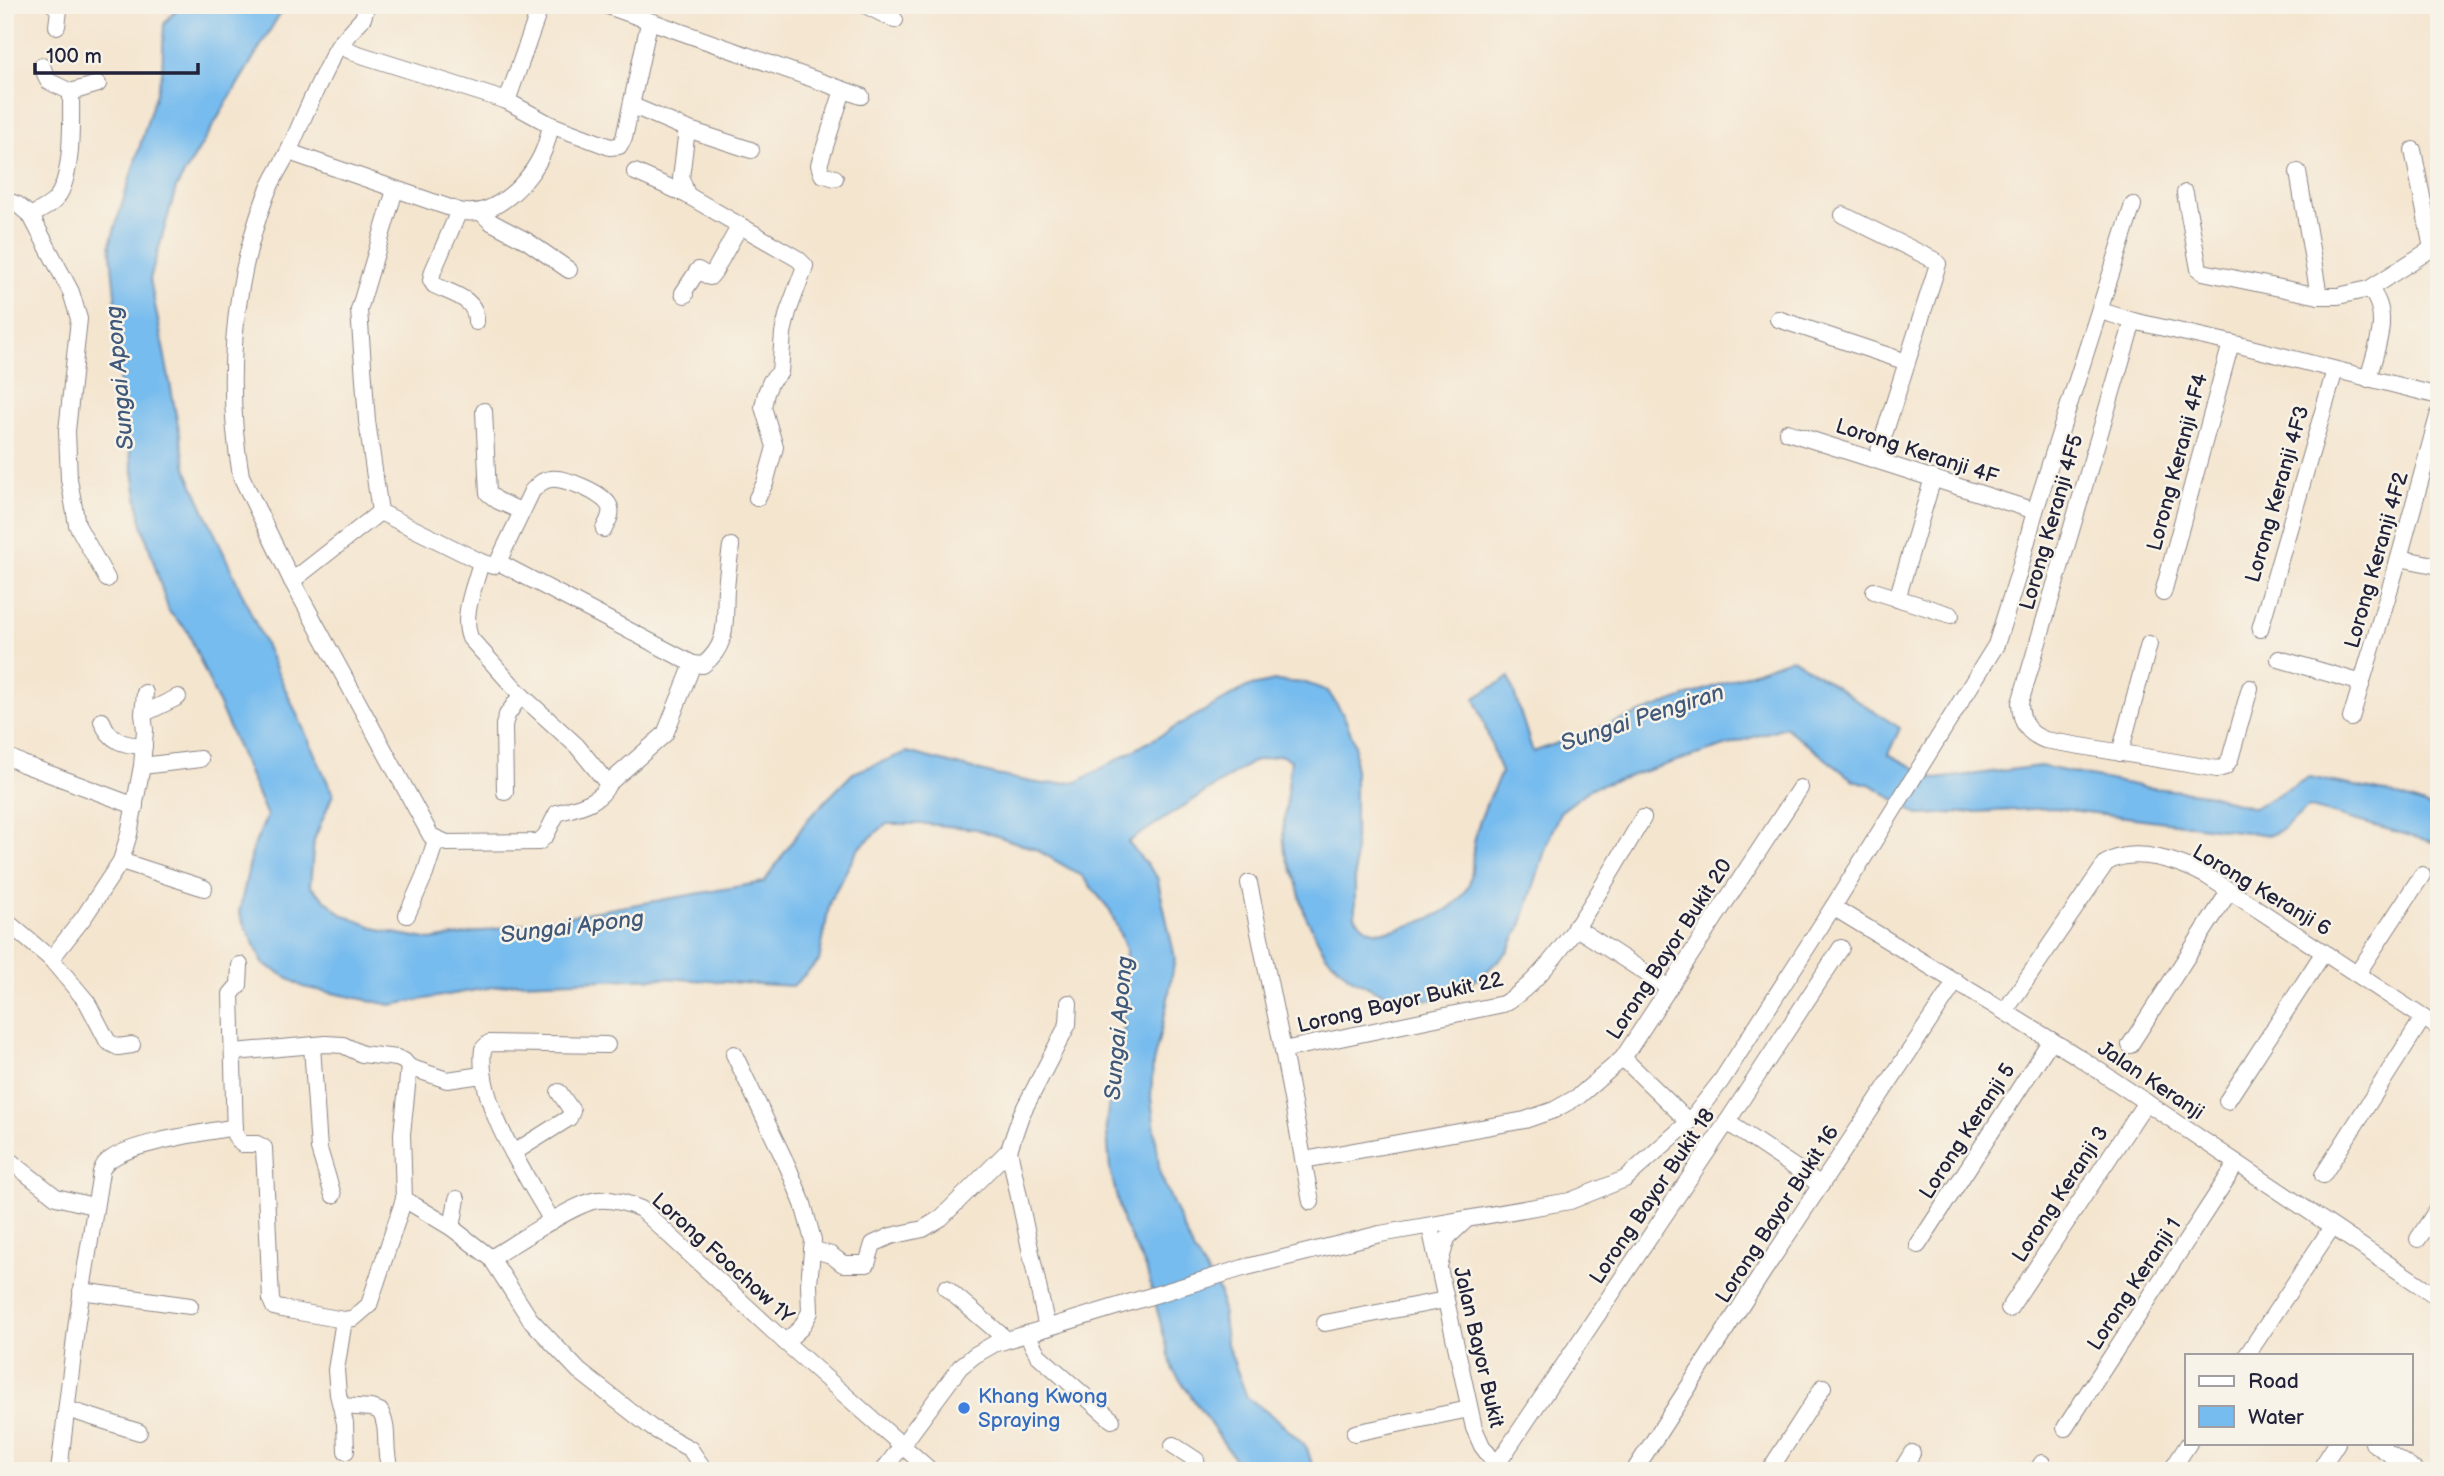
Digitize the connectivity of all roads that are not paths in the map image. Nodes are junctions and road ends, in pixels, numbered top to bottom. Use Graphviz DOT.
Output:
graph roads {
  1 [pos="54,5"];
  2 [pos="368,5"];
  3 [pos="541,5"];
  4 [pos="605,5"];
  5 [pos="866,5"];
  6 [pos="895,20"];
  7 [pos="649,23"];
  8 [pos="57,26"];
  9 [pos="339,46"];
  10 [pos="41,65"];
  11 [pos="98,84"];
  12 [pos="843,90"];
  13 [pos="71,92"];
  14 [pos="861,96"];
  15 [pos="508,101"];
  16 [pos="633,106"];
  17 [pos="551,125"];
  18 [pos="687,128"];
  19 [pos="751,150"];
  20 [pos="2413,150"];
  21 [pos="289,152"];
  22 [pos="635,172"];
  23 [pos="2298,172"];
  24 [pos="835,178"];
  25 [pos="395,190"];
  26 [pos="2185,194"];
  27 [pos="687,195"];
  28 [pos="5,200"];
  29 [pos="2133,205"];
  30 [pos="459,211"];
  31 [pos="481,212"];
  32 [pos="1843,215"];
  33 [pos="30,216"];
  34 [pos="739,227"];
  35 [pos="2435,246"];
  36 [pos="569,270"];
  37 [pos="2363,291"];
  38 [pos="685,295"];
  39 [pos="2319,296"];
  40 [pos="2101,311"];
  41 [pos="1778,319"];
  42 [pos="2133,321"];
  43 [pos="476,322"];
  44 [pos="2231,343"];
  45 [pos="1907,362"];
  46 [pos="2335,370"];
  47 [pos="2368,379"];
  48 [pos="2439,396"];
  49 [pos="484,411"];
  50 [pos="2439,413"];
  51 [pos="1787,432"];
  52 [pos="1876,460"];
  53 [pos="1933,478"];
  54 [pos="757,498"];
  55 [pos="521,511"];
  56 [pos="2035,511"];
  57 [pos="380,512"];
  58 [pos="604,529"];
  59 [pos="731,546"];
  60 [pos="2399,558"];
  61 [pos="481,562"];
  62 [pos="498,562"];
  63 [pos="2439,566"];
  64 [pos="107,579"];
  65 [pos="292,581"];
  66 [pos="1874,591"];
  67 [pos="2163,593"];
  68 [pos="1897,599"];
  69 [pos="1951,615"];
  70 [pos="2260,629"];
  71 [pos="2149,644"];
  72 [pos="2279,659"];
  73 [pos="693,664"];
  74 [pos="2362,683"];
  75 [pos="2250,688"];
  76 [pos="145,693"];
  77 [pos="521,695"];
  78 [pos="178,697"];
  79 [pos="143,714"];
  80 [pos="2351,718"];
  81 [pos="102,721"];
  82 [pos="144,746"];
  83 [pos="2120,753"];
  84 [pos="5,755"];
  85 [pos="200,760"];
  86 [pos="142,766"];
  87 [pos="608,783"];
  88 [pos="1800,788"];
  89 [pos="505,792"];
  90 [pos="135,806"];
  91 [pos="1643,818"];
  92 [pos="436,840"];
  93 [pos="121,861"];
  94 [pos="2422,875"];
  95 [pos="1249,883"];
  96 [pos="204,888"];
  97 [pos="2230,890"];
  98 [pos="1833,907"];
  99 [pos="407,915"];
  100 [pos="5,920"];
  101 [pos="1575,927"];
  102 [pos="1841,948"];
  103 [pos="2324,952"];
  104 [pos="51,959"];
  105 [pos="240,965"];
  106 [pos="2357,974"];
  107 [pos="1956,981"];
  108 [pos="1669,988"];
  109 [pos="1069,1003"];
  110 [pos="2006,1011"];
  111 [pos="2423,1018"];
  112 [pos="2439,1028"];
  113 [pos="2051,1040"];
  114 [pos="132,1045"];
  115 [pos="607,1045"];
  116 [pos="2130,1045"];
  117 [pos="312,1046"];
  118 [pos="1283,1050"];
  119 [pos="234,1052"];
  120 [pos="734,1054"];
  121 [pos="1623,1058"];
  122 [pos="409,1067"];
  123 [pos="482,1075"];
  124 [pos="559,1092"];
  125 [pos="2227,1101"];
  126 [pos="2146,1102"];
  127 [pos="1689,1122"];
  128 [pos="1727,1122"];
  129 [pos="235,1126"];
  130 [pos="1009,1150"];
  131 [pos="513,1153"];
  132 [pos="5,1157"];
  133 [pos="1304,1160"];
  134 [pos="2237,1163"];
  135 [pos="2323,1174"];
  136 [pos="1821,1185"];
  137 [pos="333,1195"];
  138 [pos="404,1199"];
  139 [pos="457,1199"];
  140 [pos="1311,1202"];
  141 [pos="93,1206"];
  142 [pos="2439,1207"];
  143 [pos="1472,1218"];
  144 [pos="552,1221"];
  145 [pos="452,1227"];
  146 [pos="1430,1227"];
  147 [pos="2332,1227"];
  148 [pos="1384,1233"];
  149 [pos="2418,1239"];
  150 [pos="1918,1245"];
  151 [pos="812,1250"];
  152 [pos="491,1258"];
  153 [pos="1439,1267"];
  154 [pos="946,1288"];
  155 [pos="81,1291"];
  156 [pos="2439,1298"];
  157 [pos="1445,1300"];
  158 [pos="190,1306"];
  159 [pos="2009,1309"];
  160 [pos="344,1320"];
  161 [pos="1325,1323"];
  162 [pos="1047,1328"];
  163 [pos="1027,1334"];
  164 [pos="1006,1339"];
  165 [pos="785,1342"];
  166 [pos="2248,1354"];
  167 [pos="1823,1387"];
  168 [pos="342,1406"];
  169 [pos="67,1409"];
  170 [pos="1469,1409"];
  171 [pos="1112,1420"];
  172 [pos="2065,1428"];
  173 [pos="139,1432"];
  174 [pos="1355,1433"];
  175 [pos="2188,1444"];
  176 [pos="2336,1444"];
  177 [pos="2375,1444"];
  178 [pos="1173,1445"];
  179 [pos="902,1446"];
  180 [pos="346,1451"];
  181 [pos="1912,1453"];
  182 [pos="1498,1468"];
  183 [pos="59,1471"];
  184 [pos="391,1471"];
  185 [pos="705,1471"];
  186 [pos="883,1471"];
  187 [pos="931,1471"];
  188 [pos="1198,1471"];
  189 [pos="1634,1471"];
  190 [pos="1769,1471"];
  191 [pos="1901,1471"];
  192 [pos="2171,1471"];
  193 [pos="2319,1471"];
  194 [pos="2416,1471"];
  1 -- 8 [label="street"];
  2 -- 9 [label="street"];
  3 -- 15 [label="street"];
  4 -- 7 [label="street"];
  5 -- 6 [label="street"];
  7 -- 12 [label="street"];
  7 -- 16 [label="street"];
  9 -- 15 [label="street"];
  9 -- 21 [label="street"];
  10 -- 13 [label="street"];
  11 -- 13 [label="street"];
  12 -- 14 [label="street"];
  12 -- 24 [label="street"];
  13 -- 33 [label="street"];
  15 -- 17 [label="street"];
  16 -- 17 [label="street"];
  16 -- 18 [label="street"];
  17 -- 31 [label="street"];
  18 -- 19 [label="street"];
  18 -- 27 [label="street"];
  20 -- 35 [label="street"];
  21 -- 25 [label="street"];
  21 -- 65 [label="street"];
  22 -- 27 [label="street"];
  23 -- 39 [label="street"];
  25 -- 30 [label="street"];
  25 -- 57 [label="street"];
  26 -- 39 [label="street"];
  27 -- 34 [label="street"];
  28 -- 33 [label="street"];
  29 -- 40 [label="street"];
  30 -- 31 [label="street"];
  30 -- 43 [label="street"];
  31 -- 36 [label="street"];
  32 -- 45 [label="street"];
  33 -- 64 [label="street"];
  34 -- 38 [label="street"];
  34 -- 54 [label="street"];
  35 -- 37 [label="street"];
  37 -- 39 [label="street"];
  37 -- 47 [label="street"];
  40 -- 42 [label="street"];
  40 -- 56 [label="street"];
  41 -- 45 [label="street"];
  42 -- 44 [label="street"];
  42 -- 83 [label="street, Lorong Keranji 4F5"];
  44 -- 46 [label="street"];
  44 -- 67 [label="street, Lorong Keranji 4F4"];
  45 -- 52 [label="street"];
  46 -- 47 [label="street"];
  46 -- 70 [label="street, Lorong Keranji 4F3"];
  47 -- 48 [label="street"];
  49 -- 55 [label="street"];
  50 -- 60 [label="street, Lorong Keranji 4F2"];
  51 -- 52 [label="street, Lorong Keranji 4F"];
  52 -- 53 [label="street, Lorong Keranji 4F"];
  53 -- 56 [label="street, Lorong Keranji 4F"];
  53 -- 68 [label="street"];
  55 -- 58 [label="street"];
  55 -- 62 [label="street"];
  56 -- 98 [label="street"];
  57 -- 61 [label="street"];
  57 -- 65 [label="street"];
  59 -- 73 [label="street"];
  60 -- 63 [label="street"];
  60 -- 74 [label="street, Lorong Keranji 4F2"];
  61 -- 62 [label="street"];
  61 -- 77 [label="street"];
  62 -- 73 [label="street"];
  65 -- 92 [label="street"];
  66 -- 68 [label="street"];
  68 -- 69 [label="street"];
  71 -- 83 [label="street"];
  72 -- 74 [label="street"];
  73 -- 87 [label="street"];
  74 -- 80 [label="street, Lorong Keranji 4F2"];
  75 -- 83 [label="street"];
  76 -- 79 [label="street"];
  77 -- 87 [label="street"];
  77 -- 89 [label="street"];
  78 -- 79 [label="street"];
  79 -- 82 [label="street"];
  81 -- 82 [label="street"];
  82 -- 86 [label="street"];
  84 -- 90 [label="street"];
  85 -- 86 [label="street"];
  86 -- 90 [label="street"];
  87 -- 92 [label="street"];
  88 -- 108 [label="street, Lorong Bayor Bukit 20"];
  90 -- 93 [label="street"];
  91 -- 101 [label="street, Lorong Bayor Bukit 22"];
  92 -- 99 [label="street"];
  93 -- 96 [label="street"];
  93 -- 104 [label="street"];
  94 -- 106 [label="street"];
  95 -- 118 [label="street"];
  97 -- 103 [label="street, Lorong Keranji 6"];
  97 -- 110 [label="street, Lorong Keranji 6"];
  97 -- 116 [label="street"];
  98 -- 107 [label="street, Jalan Keranji"];
  98 -- 127 [label="street"];
  100 -- 104 [label="street"];
  101 -- 108 [label="street"];
  101 -- 118 [label="street, Lorong Bayor Bukit 22"];
  102 -- 128 [label="street, Lorong Bayor Bukit 18"];
  103 -- 106 [label="street, Lorong Keranji 6"];
  103 -- 125 [label="street"];
  104 -- 114 [label="street"];
  105 -- 119 [label="street"];
  106 -- 111 [label="street, Lorong Keranji 6"];
  107 -- 110 [label="street, Jalan Keranji"];
  107 -- 136 [label="street, Lorong Bayor Bukit 16"];
  108 -- 121 [label="street, Lorong Bayor Bukit 20"];
  109 -- 130 [label="street"];
  110 -- 113 [label="street, Jalan Keranji"];
  111 -- 112 [label="street, Lorong Keranji 6"];
  111 -- 135 [label="street"];
  113 -- 126 [label="street, Jalan Keranji"];
  113 -- 150 [label="street, Lorong Keranji 5"];
  115 -- 123 [label="street"];
  117 -- 119 [label="street"];
  117 -- 122 [label="street"];
  117 -- 137 [label="street"];
  118 -- 133 [label="street"];
  119 -- 129 [label="street"];
  120 -- 151 [label="street"];
  121 -- 127 [label="street"];
  121 -- 133 [label="street, Lorong Bayor Bukit 20"];
  122 -- 123 [label="street"];
  122 -- 138 [label="street"];
  123 -- 131 [label="street"];
  124 -- 131 [label="street"];
  126 -- 134 [label="street, Jalan Keranji"];
  126 -- 159 [label="street, Lorong Keranji 3"];
  127 -- 143 [label="street"];
  128 -- 136 [label="street"];
  128 -- 182 [label="street, Lorong Bayor Bukit 18"];
  129 -- 141 [label="street"];
  129 -- 160 [label="street"];
  130 -- 151 [label="street"];
  130 -- 162 [label="street"];
  131 -- 144 [label="street"];
  132 -- 141 [label="street"];
  133 -- 140 [label="street"];
  134 -- 147 [label="street, Jalan Keranji"];
  134 -- 172 [label="street, Lorong Keranji 1"];
  136 -- 189 [label="street, Lorong Bayor Bukit 16"];
  138 -- 145 [label="street"];
  138 -- 160 [label="street"];
  139 -- 145 [label="street"];
  141 -- 155 [label="street"];
  142 -- 149 [label="street"];
  143 -- 146 [label="street"];
  143 -- 148 [label="street"];
  143 -- 153 [label="street"];
  144 -- 152 [label="street, Lorong Foochow 1Y"];
  144 -- 165 [label="street, Lorong Foochow 1Y"];
  145 -- 152 [label="street"];
  146 -- 148 [label="street"];
  146 -- 153 [label="street, Jalan Bayor Bukit"];
  147 -- 156 [label="street, Jalan Keranji"];
  147 -- 166 [label="street"];
  148 -- 153 [label="street"];
  148 -- 162 [label="street"];
  151 -- 165 [label="street"];
  152 -- 185 [label="street"];
  153 -- 157 [label="street, Jalan Bayor Bukit"];
  154 -- 164 [label="street"];
  155 -- 158 [label="street"];
  155 -- 169 [label="street"];
  157 -- 161 [label="street"];
  157 -- 170 [label="street, Jalan Bayor Bukit"];
  160 -- 168 [label="street"];
  162 -- 163 [label="street"];
  163 -- 164 [label="street"];
  163 -- 171 [label="street"];
  164 -- 179 [label="street"];
  165 -- 179 [label="street, Lorong Foochow 1Y"];
  167 -- 190 [label="street"];
  168 -- 180 [label="street"];
  168 -- 184 [label="street"];
  169 -- 173 [label="street"];
  169 -- 183 [label="street"];
  170 -- 174 [label="street"];
  170 -- 182 [label="street, Jalan Bayor Bukit"];
  175 -- 192 [label="street"];
  176 -- 193 [label="street"];
  177 -- 194 [label="street"];
  178 -- 188 [label="street"];
  179 -- 186 [label="street"];
  179 -- 187 [label="street, Lorong Foochow 1Y"];
  181 -- 191 [label="street"];
}
